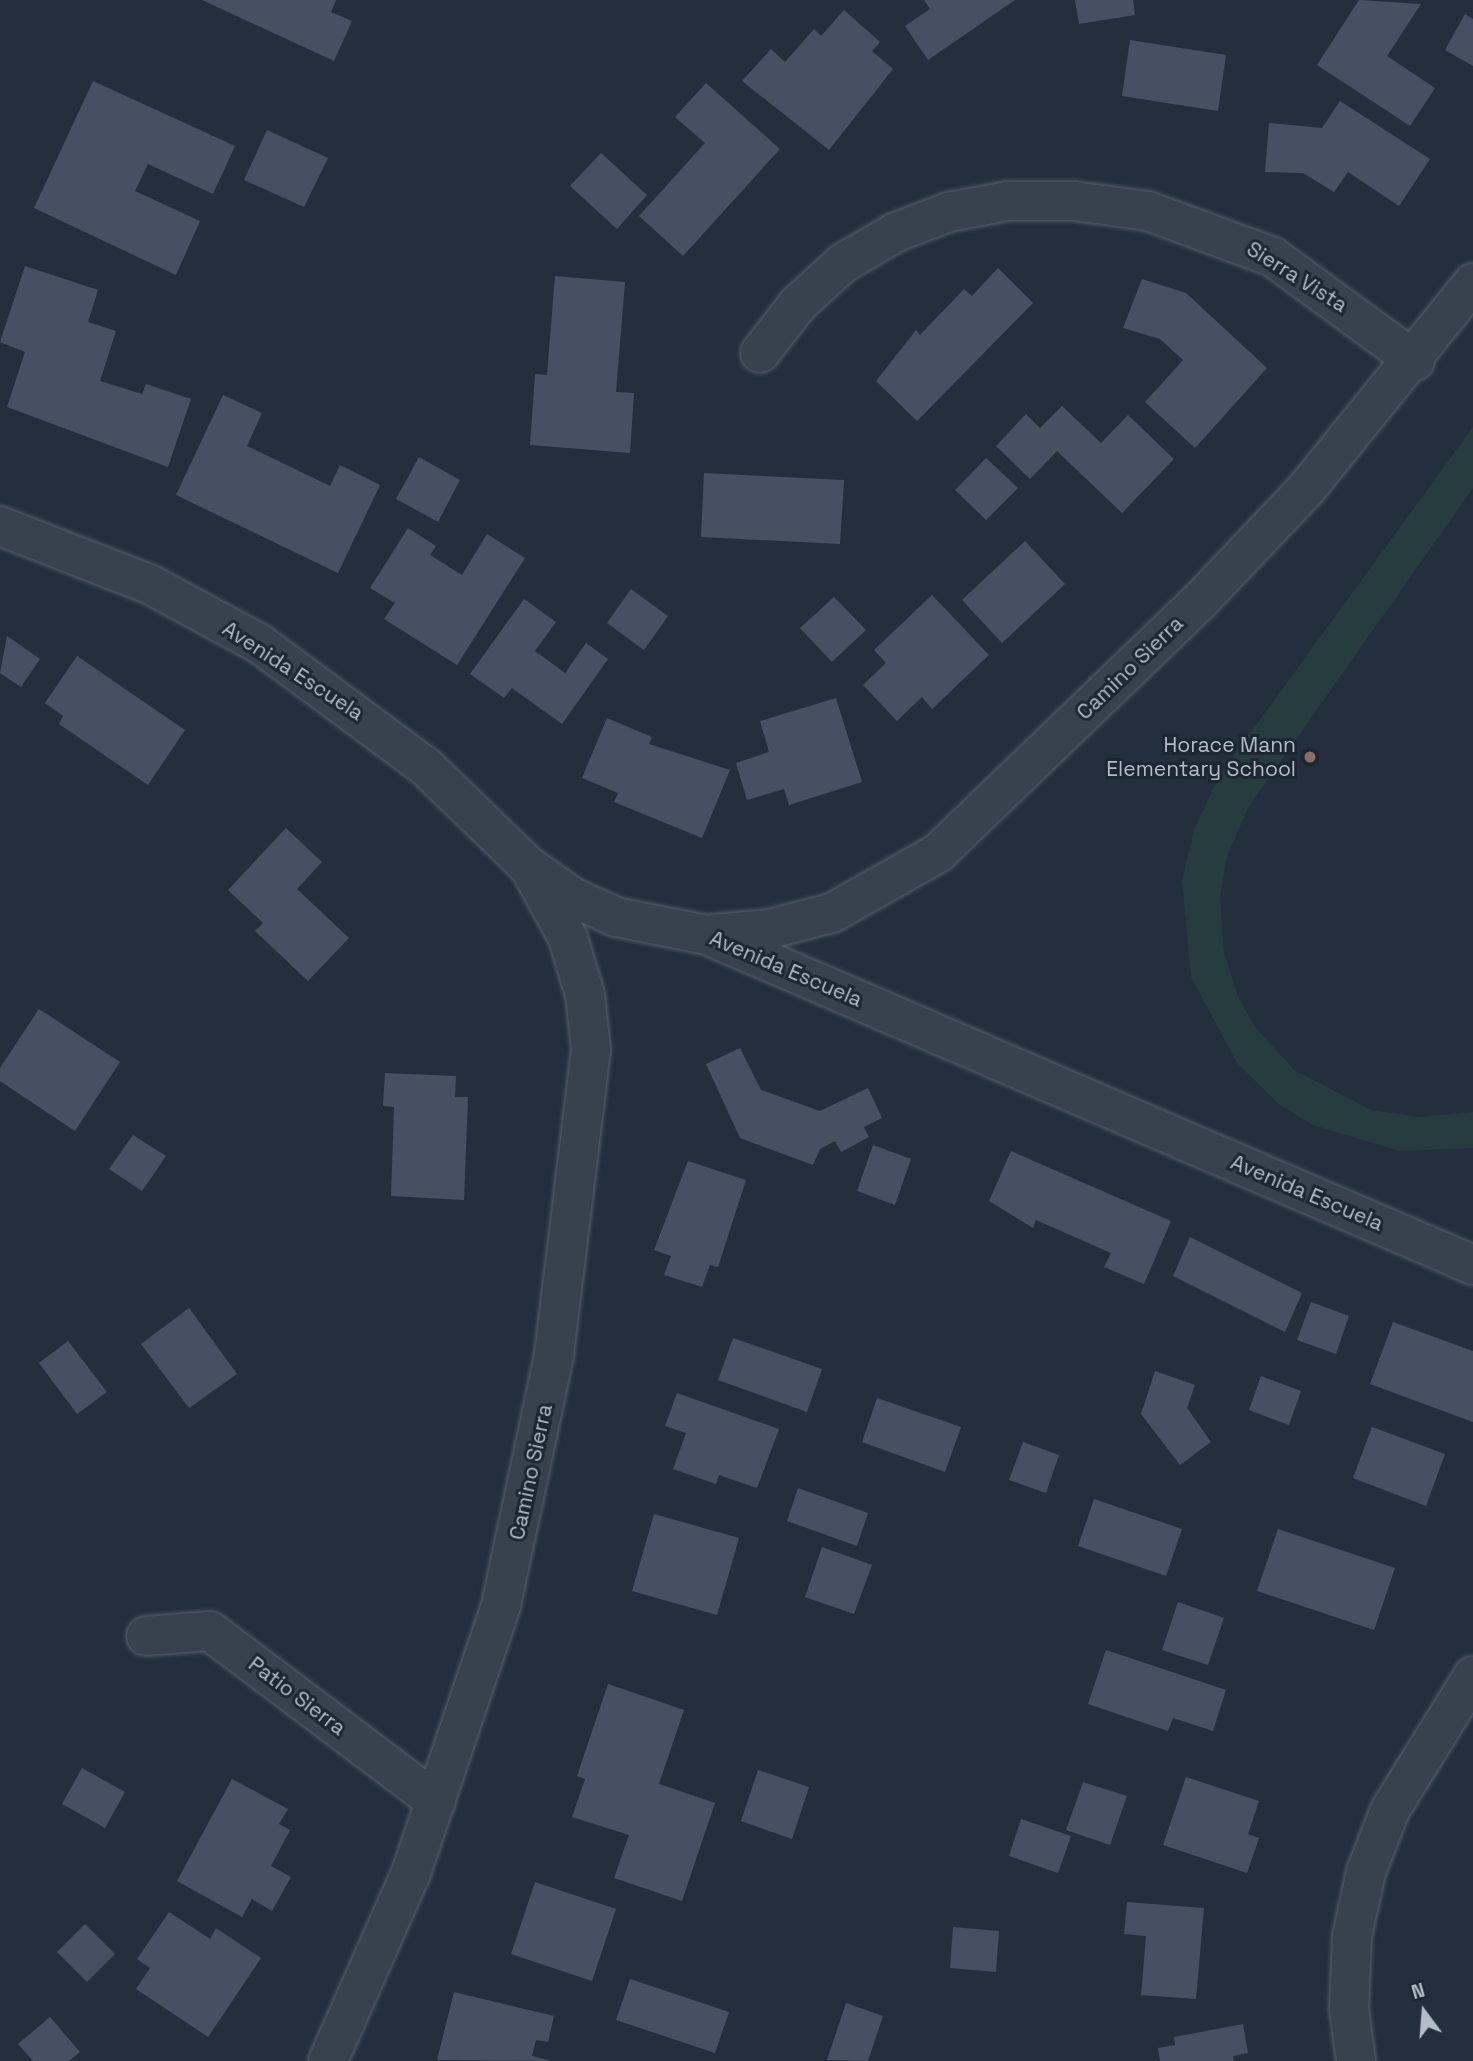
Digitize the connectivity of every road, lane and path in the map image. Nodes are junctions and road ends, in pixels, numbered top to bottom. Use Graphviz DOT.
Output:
graph roads {
  1 [pos="1473,283"];
  2 [pos="760,354"];
  3 [pos="1415,360"];
  4 [pos="0,526"];
  5 [pos="527,865"];
  6 [pos="708,934"];
  7 [pos="1473,1265"];
  8 [pos="146,1636"];
  9 [pos="1473,1676"];
  10 [pos="436,1801"];
  11 [pos="328,2061"];
  12 [pos="1356,2061"];
  1 -- 3 [label="street, Camino Sierra"];
  2 -- 3 [label="street, Sierra Vista"];
  3 -- 6 [label="street, Camino Sierra"];
  4 -- 5 [label="street, Avenida Escuela"];
  5 -- 6 [label="street, Avenida Escuela"];
  5 -- 10 [label="street, Camino Sierra"];
  6 -- 7 [label="street, Avenida Escuela"];
  8 -- 10 [label="street, Patio Sierra"];
  9 -- 12 [label="street"];
  10 -- 11 [label="street, Camino Sierra"];
}
